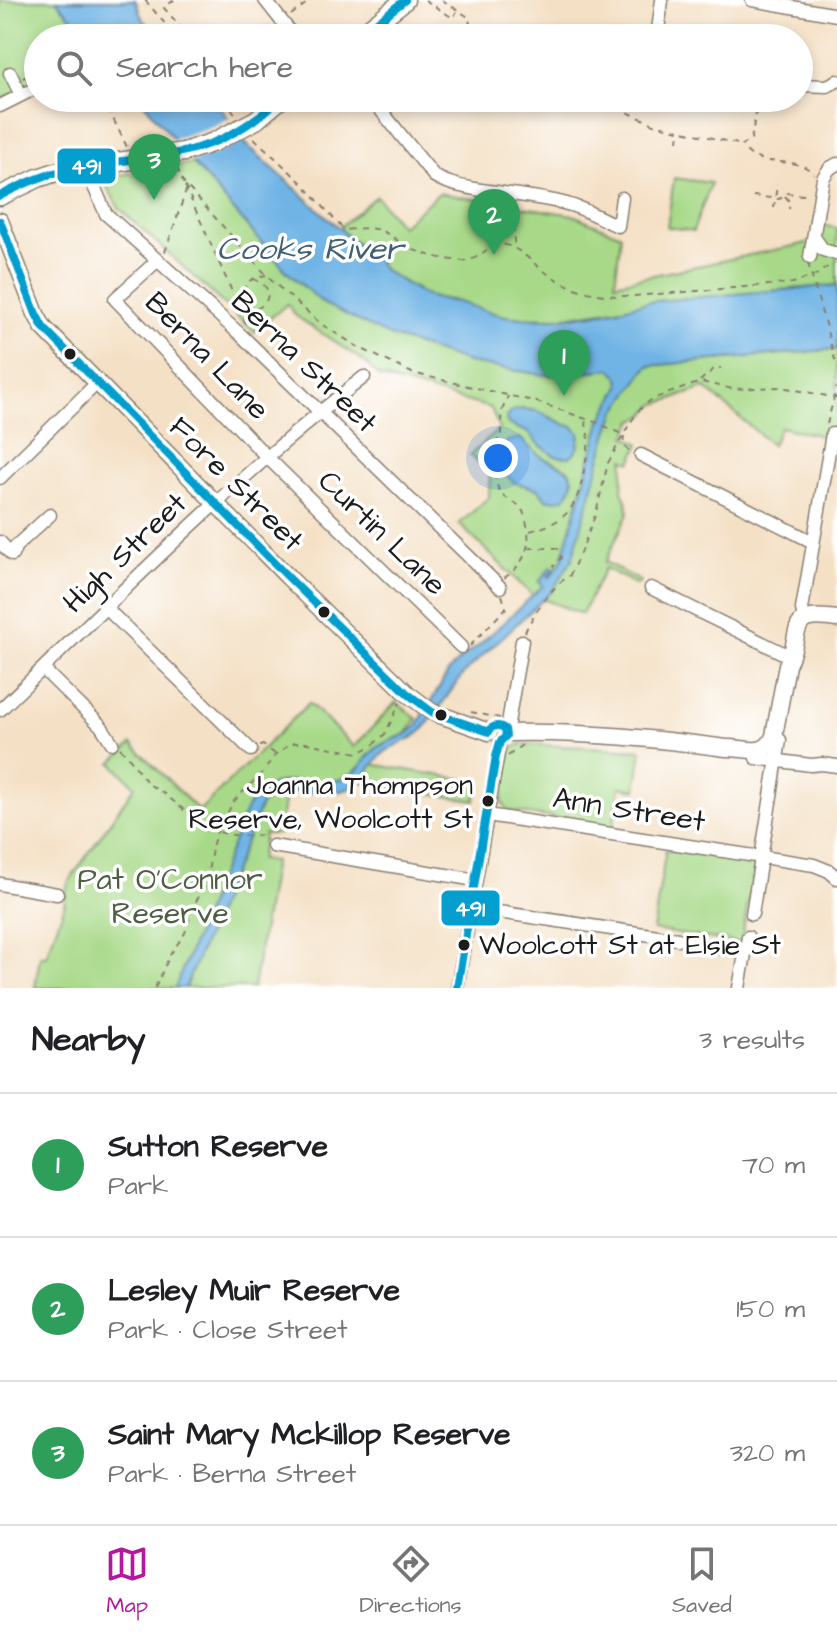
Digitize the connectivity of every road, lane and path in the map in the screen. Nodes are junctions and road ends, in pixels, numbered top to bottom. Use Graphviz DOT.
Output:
graph roads {
  1 [pos="153,0"];
  2 [pos="174,0"];
  3 [pos="265,0"];
  4 [pos="311,0"];
  5 [pos="405,0"];
  6 [pos="425,0"];
  7 [pos="442,0"];
  8 [pos="662,0"];
  9 [pos="752,0"];
  10 [pos="146,2"];
  11 [pos="458,11"];
  12 [pos="291,15"];
  13 [pos="837,15"];
  14 [pos="165,24"];
  15 [pos="178,24"];
  16 [pos="284,24"];
  17 [pos="375,24"];
  18 [pos="470,24"];
  19 [pos="659,24"];
  20 [pos="10,73"];
  21 [pos="837,81"];
  22 [pos="813,86"];
  23 [pos="24,94"];
  24 [pos="21,95"];
  25 [pos="0,106"];
  26 [pos="110,112"];
  27 [pos="257,112"];
  28 [pos="382,112"];
  29 [pos="627,112"];
  30 [pos="756,112"];
  31 [pos="253,114"];
  32 [pos="679,130"];
  33 [pos="678,141"];
  34 [pos="256,142"];
  35 [pos="742,145"];
  36 [pos="128,149"];
  37 [pos="180,158"];
  38 [pos="837,164"];
  39 [pos="85,166"];
  40 [pos="823,178"];
  41 [pos="183,182"];
  42 [pos="777,184"];
  43 [pos="785,195"];
  44 [pos="0,196"];
  45 [pos="753,196"];
  46 [pos="819,196"];
  47 [pos="622,198"];
  48 [pos="775,198"];
  49 [pos="497,199"];
  50 [pos="774,208"];
  51 [pos="789,209"];
  52 [pos="0,221"];
  53 [pos="814,237"];
  54 [pos="514,248"];
  55 [pos="837,254"];
  56 [pos="158,260"];
  57 [pos="809,260"];
  58 [pos="837,263"];
  59 [pos="267,275"];
  60 [pos="253,279"];
  61 [pos="242,336"];
  62 [pos="837,367"];
  63 [pos="721,368"];
  64 [pos="364,377"];
  65 [pos="699,382"];
  66 [pos="97,383"];
  67 [pos="837,386"];
  68 [pos="508,396"];
  69 [pos="835,397"];
  70 [pos="320,411"];
  71 [pos="585,419"];
  72 [pos="832,434"];
  73 [pos="624,435"];
  74 [pos="641,455"];
  75 [pos="267,457"];
  76 [pos="831,475"];
  77 [pos="0,478"];
  78 [pos="215,503"];
  79 [pos="50,515"];
  80 [pos="528,531"];
  81 [pos="0,542"];
  82 [pos="813,542"];
  83 [pos="528,548"];
  84 [pos="553,567"];
  85 [pos="498,586"];
  86 [pos="651,588"];
  87 [pos="106,608"];
  88 [pos="804,619"];
  89 [pos="837,619"];
  90 [pos="522,641"];
  91 [pos="461,647"];
  92 [pos="791,657"];
  93 [pos="43,669"];
  94 [pos="408,701"];
  95 [pos="0,710"];
  96 [pos="453,714"];
  97 [pos="502,735"];
  98 [pos="527,741"];
  99 [pos="112,743"];
  100 [pos="251,750"];
  101 [pos="774,752"];
  102 [pos="276,754"];
  103 [pos="837,766"];
  104 [pos="487,815"];
  105 [pos="217,832"];
  106 [pos="273,846"];
  107 [pos="763,857"];
  108 [pos="837,878"];
  109 [pos="476,880"];
  110 [pos="0,884"];
  111 [pos="57,894"];
  112 [pos="471,908"];
  113 [pos="752,914"];
  114 [pos="748,937"];
  115 [pos="678,939"];
  116 [pos="694,944"];
  117 [pos="745,952"];
  118 [pos="155,988"];
  119 [pos="457,988"];
  120 [pos="739,988"];
  1 -- 10 [label="path"];
  2 -- 15 [label="path"];
  3 -- 16 [label="street"];
  4 -- 12 [label="path"];
  5 -- 17 [label="highway"];
  6 -- 11 [label="path"];
  7 -- 11 [label="path"];
  8 -- 19 [label="street"];
  9 -- 13 [label="street"];
  10 -- 14 [label="path"];
  11 -- 18 [label="path"];
  20 -- 24 [label="street"];
  21 -- 22 [label="street"];
  23 -- 24 [label="street"];
  24 -- 25 [label="street"];
  26 -- 36 [label="path"];
  27 -- 31 [label="highway"];
  28 -- 47 [label="street"];
  29 -- 32 [label="path"];
  30 -- 35 [label="path"];
  31 -- 37 [label="highway, bridge"];
  32 -- 33 [label="path"];
  32 -- 35 [label="path"];
  34 -- 54 [label="path"];
  35 -- 40 [label="path"];
  37 -- 39 [label="highway"];
  37 -- 41 [label="path"];
  38 -- 40 [label="street"];
  39 -- 44 [label="highway"];
  39 -- 56 [label="street, Berna Street"];
  40 -- 46 [label="street"];
  41 -- 56 [label="path"];
  41 -- 59 [label="path"];
  41 -- 61 [label="path"];
  42 -- 48 [label="path"];
  43 -- 46 [label="path"];
  43 -- 48 [label="path"];
  43 -- 51 [label="path"];
  45 -- 48 [label="path"];
  46 -- 53 [label="street"];
  48 -- 50 [label="path"];
  49 -- 54 [label="path"];
  52 -- 66 [label="main road, Fore Street"];
  53 -- 55 [label="street"];
  53 -- 57 [label="street"];
  54 -- 58 [label="path"];
  56 -- 61 [label="street, Berna Street"];
  56 -- 75 [label="street, Berna Lane"];
  57 -- 62 [label="path, bridge"];
  59 -- 60 [label="path"];
  59 -- 68 [label="path"];
  60 -- 60 [label="path"];
  61 -- 70 [label="street, Berna Street"];
  63 -- 65 [label="path"];
  64 -- 70 [label="street, High Street"];
  65 -- 69 [label="path"];
  65 -- 73 [label="path"];
  66 -- 77 [label="street"];
  66 -- 78 [label="main road, Fore Street"];
  67 -- 69 [label="path"];
  68 -- 71 [label="path"];
  68 -- 80 [label="path"];
  69 -- 72 [label="path"];
  70 -- 75 [label="street, High Street"];
  70 -- 85 [label="street, Berna Street"];
  71 -- 73 [label="path"];
  71 -- 80 [label="path"];
  72 -- 76 [label="street"];
  73 -- 74 [label="path"];
  73 -- 90 [label="path"];
  74 -- 82 [label="street"];
  75 -- 78 [label="street, High Street"];
  75 -- 91 [label="street, Curtin Lane"];
  76 -- 82 [label="street"];
  78 -- 87 [label="street, High Street"];
  78 -- 94 [label="main road, Fore Street"];
  79 -- 81 [label="street"];
  80 -- 83 [label="path"];
  82 -- 88 [label="street"];
  83 -- 84 [label="path"];
  83 -- 85 [label="path"];
  85 -- 91 [label="path"];
  86 -- 92 [label="street"];
  87 -- 93 [label="street, High Street"];
  87 -- 100 [label="street"];
  88 -- 89 [label="main road"];
  88 -- 92 [label="main road"];
  90 -- 97 [label="street"];
  92 -- 101 [label="main road"];
  93 -- 95 [label="street, High Street"];
  93 -- 99 [label="street"];
  94 -- 96 [label="main road, Fore Street"];
  94 -- 102 [label="path"];
  96 -- 97 [label="main road, Fore Street"];
  96 -- 97 [label="path"];
  97 -- 98 [label="path"];
  97 -- 101 [label="main road, Fore Street"];
  97 -- 104 [label="street"];
  99 -- 105 [label="path"];
  100 -- 102 [label="path"];
  101 -- 103 [label="street"];
  101 -- 107 [label="street"];
  102 -- 105 [label="path"];
  104 -- 107 [label="street, Ann Street"];
  104 -- 109 [label="street"];
  105 -- 106 [label="path"];
  105 -- 118 [label="path"];
  106 -- 109 [label="street"];
  107 -- 108 [label="street, Ann Street"];
  107 -- 113 [label="street"];
  109 -- 112 [label="street"];
  110 -- 111 [label="street"];
  112 -- 115 [label="street"];
  112 -- 119 [label="street"];
  114 -- 117 [label="street"];
  116 -- 117 [label="street"];
  117 -- 120 [label="street"];
}
